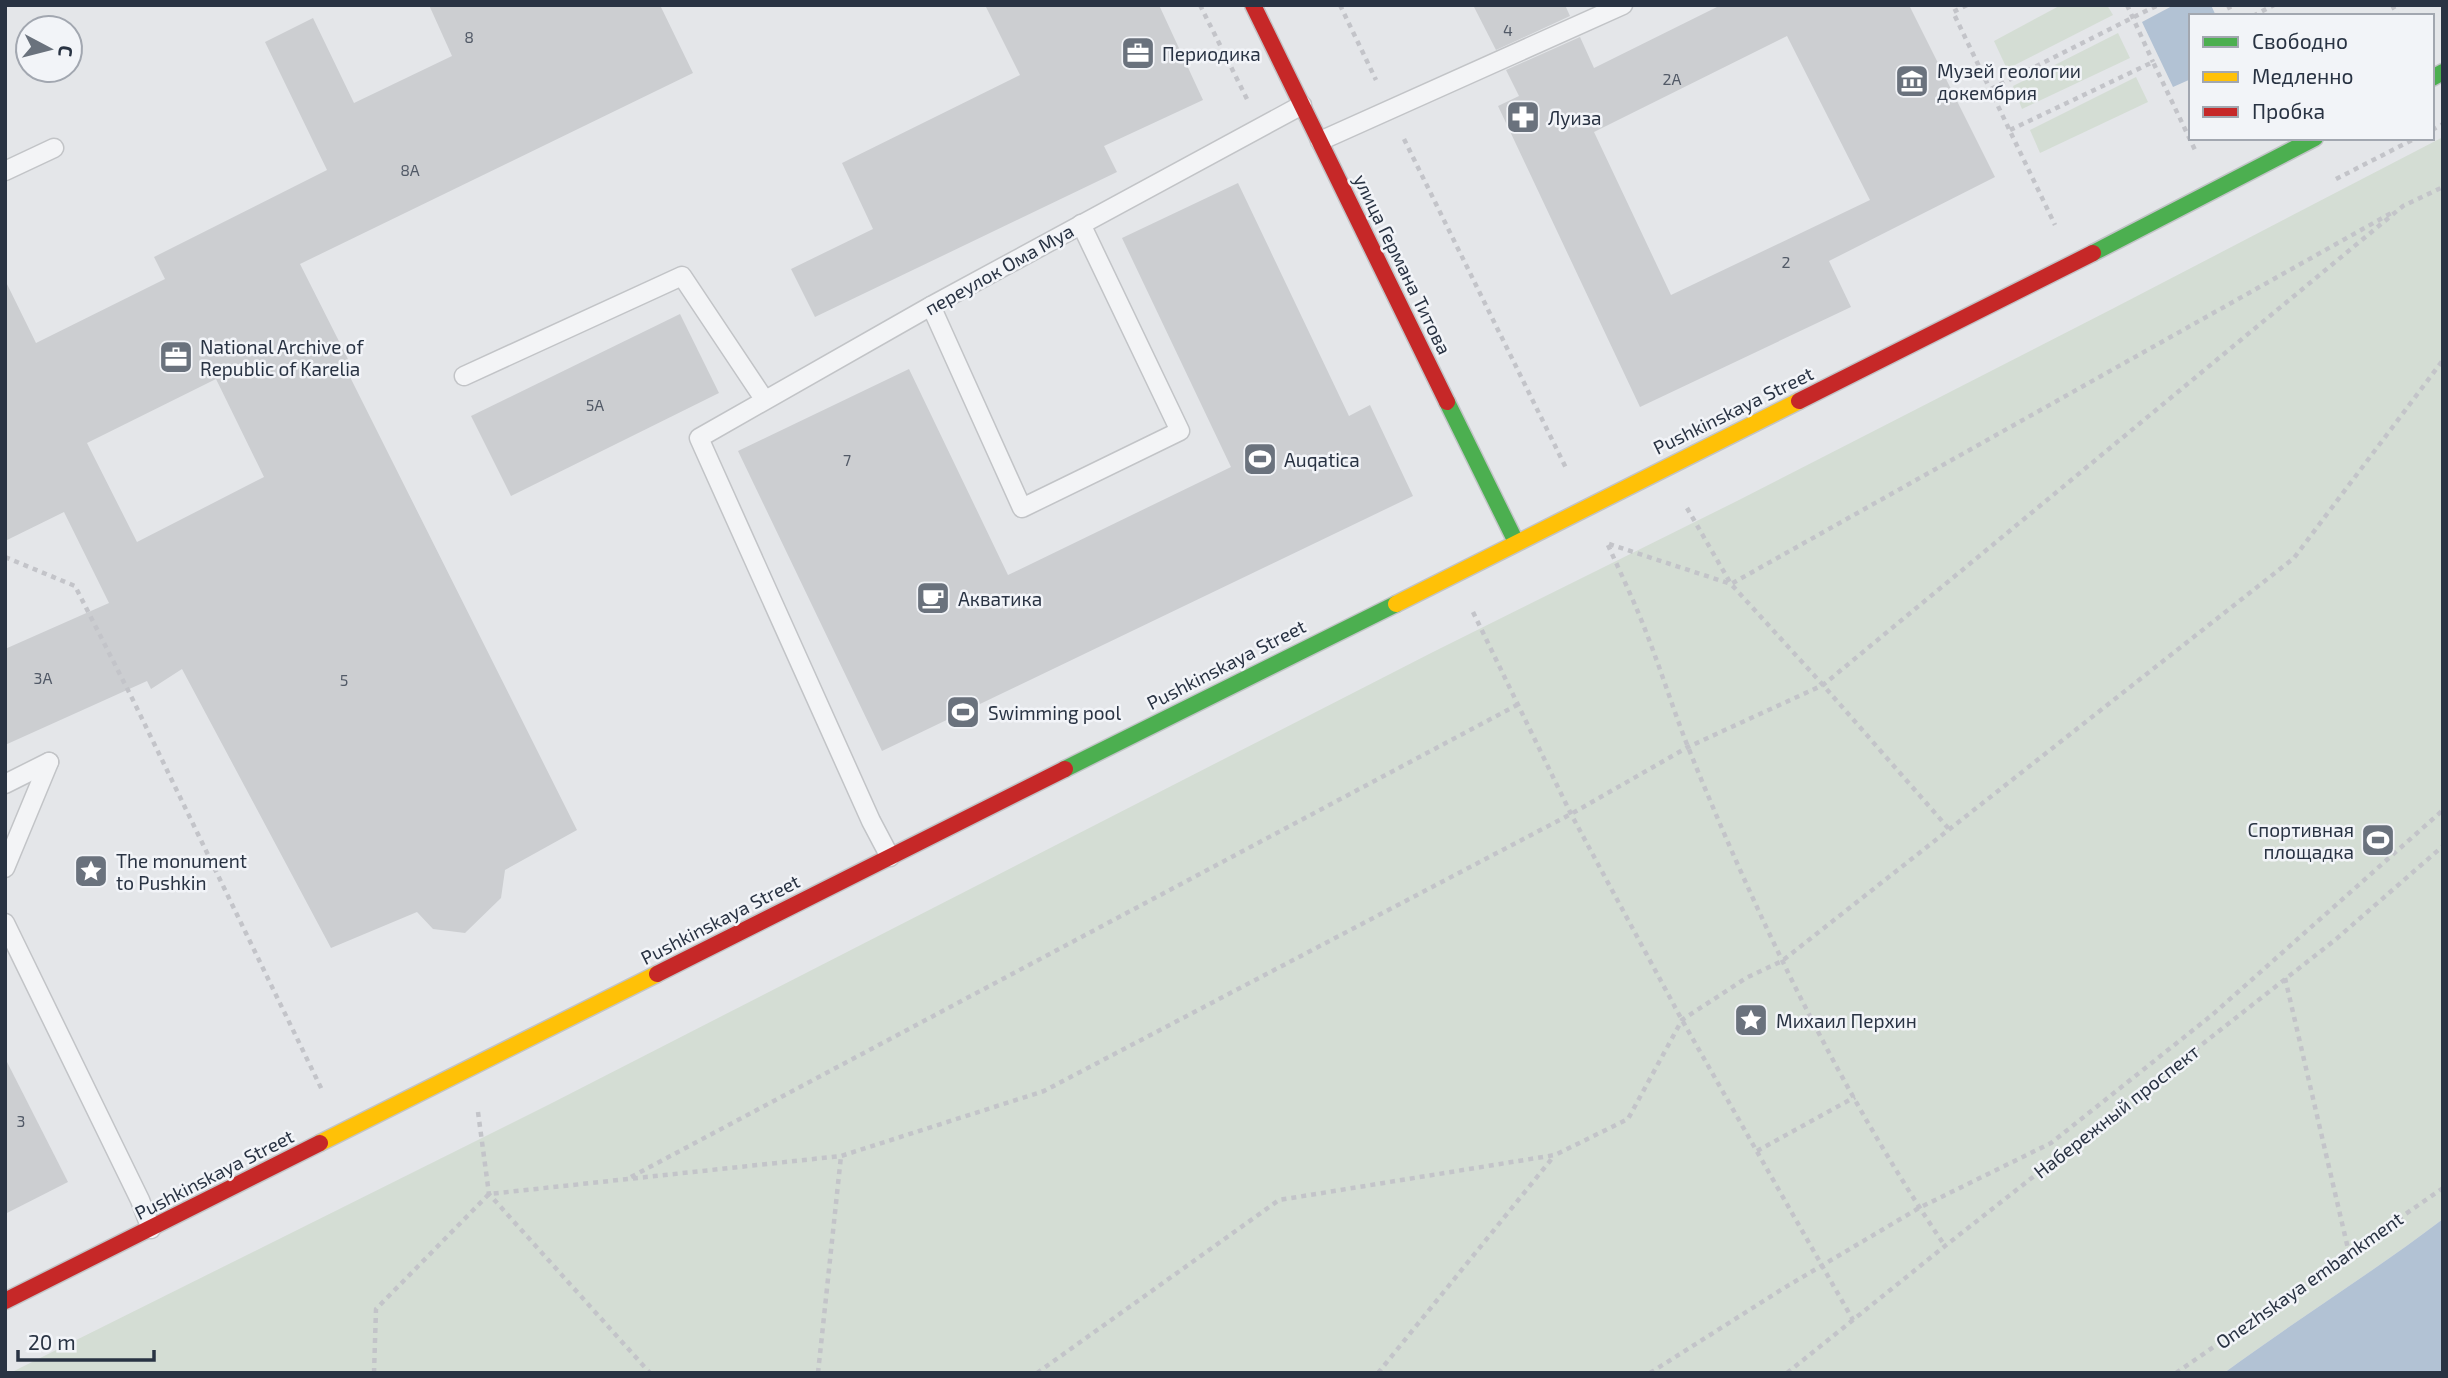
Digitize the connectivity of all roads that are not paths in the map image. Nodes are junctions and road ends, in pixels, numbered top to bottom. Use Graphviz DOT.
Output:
graph roads {
  1 [pos="1253,5"];
  2 [pos="1623,5"];
  3 [pos="1302,105"];
  4 [pos="2311,140"];
  5 [pos="1320,141"];
  6 [pos="54,148"];
  7 [pos="5,170"];
  8 [pos="1081,224"];
  9 [pos="931,306"];
  10 [pos="464,376"];
  11 [pos="764,400"];
  12 [pos="1516,542"];
  13 [pos="5,784"];
  14 [pos="890,857"];
  15 [pos="5,868"];
  16 [pos="5,923"];
  17 [pos="151,1229"];
  18 [pos="5,1301"];
  1 -- 3 [label="street, улица Германа Титова"];
  2 -- 5 [label="lane"];
  3 -- 5 [label="street, улица Германа Титова"];
  3 -- 8 [label="lane, переулок Ома Муа"];
  4 -- 12 [label="street, Pushkinskaya Street"];
  5 -- 12 [label="street, улица Германа Титова"];
  6 -- 7 [label="lane"];
  8 -- 9 [label="lane, переулок Ома Муа"];
  8 -- 9 [label="lane"];
  9 -- 11 [label="lane, переулок Ома Муа"];
  10 -- 11 [label="lane"];
  11 -- 14 [label="lane, переулок Ома Муа"];
  12 -- 14 [label="street, Pushkinskaya Street"];
  13 -- 15 [label="lane"];
  14 -- 17 [label="street, Pushkinskaya Street"];
  16 -- 17 [label="lane"];
  17 -- 18 [label="street, Pushkinskaya Street"];
}
